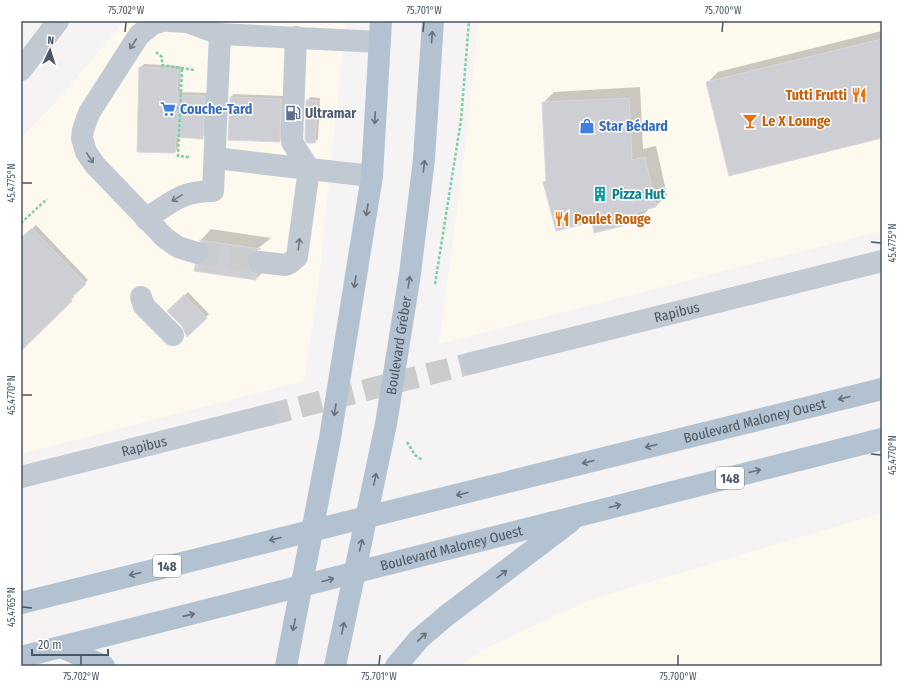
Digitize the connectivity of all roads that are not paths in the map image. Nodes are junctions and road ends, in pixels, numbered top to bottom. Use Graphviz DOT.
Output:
graph roads {
  1 [pos="43,21"];
  2 [pos="58,21"];
  3 [pos="163,21"];
  4 [pos="169,21"];
  5 [pos="433,21"];
  6 [pos="381,32"];
  7 [pos="220,34"];
  8 [pos="296,37"];
  9 [pos="21,46"];
  10 [pos="21,70"];
  11 [pos="215,158"];
  12 [pos="309,169"];
  13 [pos="372,176"];
  14 [pos="146,219"];
  15 [pos="197,253"];
  16 [pos="882,261"];
  17 [pos="259,262"];
  18 [pos="142,298"];
  19 [pos="173,335"];
  20 [pos="472,364"];
  21 [pos="882,389"];
  22 [pos="268,414"];
  23 [pos="882,439"];
  24 [pos="21,477"];
  25 [pos="577,516"];
  26 [pos="367,517"];
  27 [pos="313,530"];
  28 [pos="354,573"];
  29 [pos="302,587"];
  30 [pos="21,603"];
  31 [pos="61,648"];
  32 [pos="21,657"];
  33 [pos="104,666"];
  34 [pos="286,666"];
  35 [pos="335,666"];
  36 [pos="396,666"];
  1 -- 9 [label="street"];
  2 -- 10 [label="street"];
  3 -- 14 [label="street, one-way"];
  4 -- 7 [label="street"];
  26 -- 5 [label="main road, Boulevard Gréber, one-way"];
  6 -- 8 [label="street"];
  6 -- 13 [label="main road, one-way"];
  7 -- 8 [label="street"];
  7 -- 11 [label="street"];
  8 -- 12 [label="street"];
  11 -- 12 [label="street"];
  11 -- 14 [label="street, one-way"];
  12 -- 13 [label="street"];
  17 -- 12 [label="street, one-way"];
  13 -- 27 [label="main road, one-way"];
  14 -- 15 [label="street"];
  16 -- 20 [label="street, Rapibus"];
  18 -- 19 [label="street"];
  21 -- 26 [label="main road, Boulevard Maloney Ouest / 148, one-way"];
  22 -- 24 [label="street, Rapibus"];
  25 -- 23 [label="main road, Boulevard Maloney Ouest / 148, one-way"];
  25 -- 28 [label="main road, Boulevard Maloney Ouest / 148"];
  36 -- 25 [label="main road, one-way"];
  26 -- 27 [label="main road, Boulevard Maloney Ouest / 148"];
  28 -- 26 [label="main road, Boulevard Gréber, one-way"];
  27 -- 29 [label="main road"];
  27 -- 30 [label="main road, Boulevard Maloney Ouest / 148, one-way"];
  29 -- 28 [label="main road, Boulevard Maloney Ouest / 148, one-way"];
  35 -- 28 [label="main road, Boulevard Gréber, one-way"];
  31 -- 29 [label="main road, Boulevard Maloney Ouest / 148, one-way"];
  29 -- 34 [label="main road, one-way"];
  31 -- 32 [label="main road, Boulevard Maloney Ouest / 148"];
  31 -- 33 [label="main road"];
}
